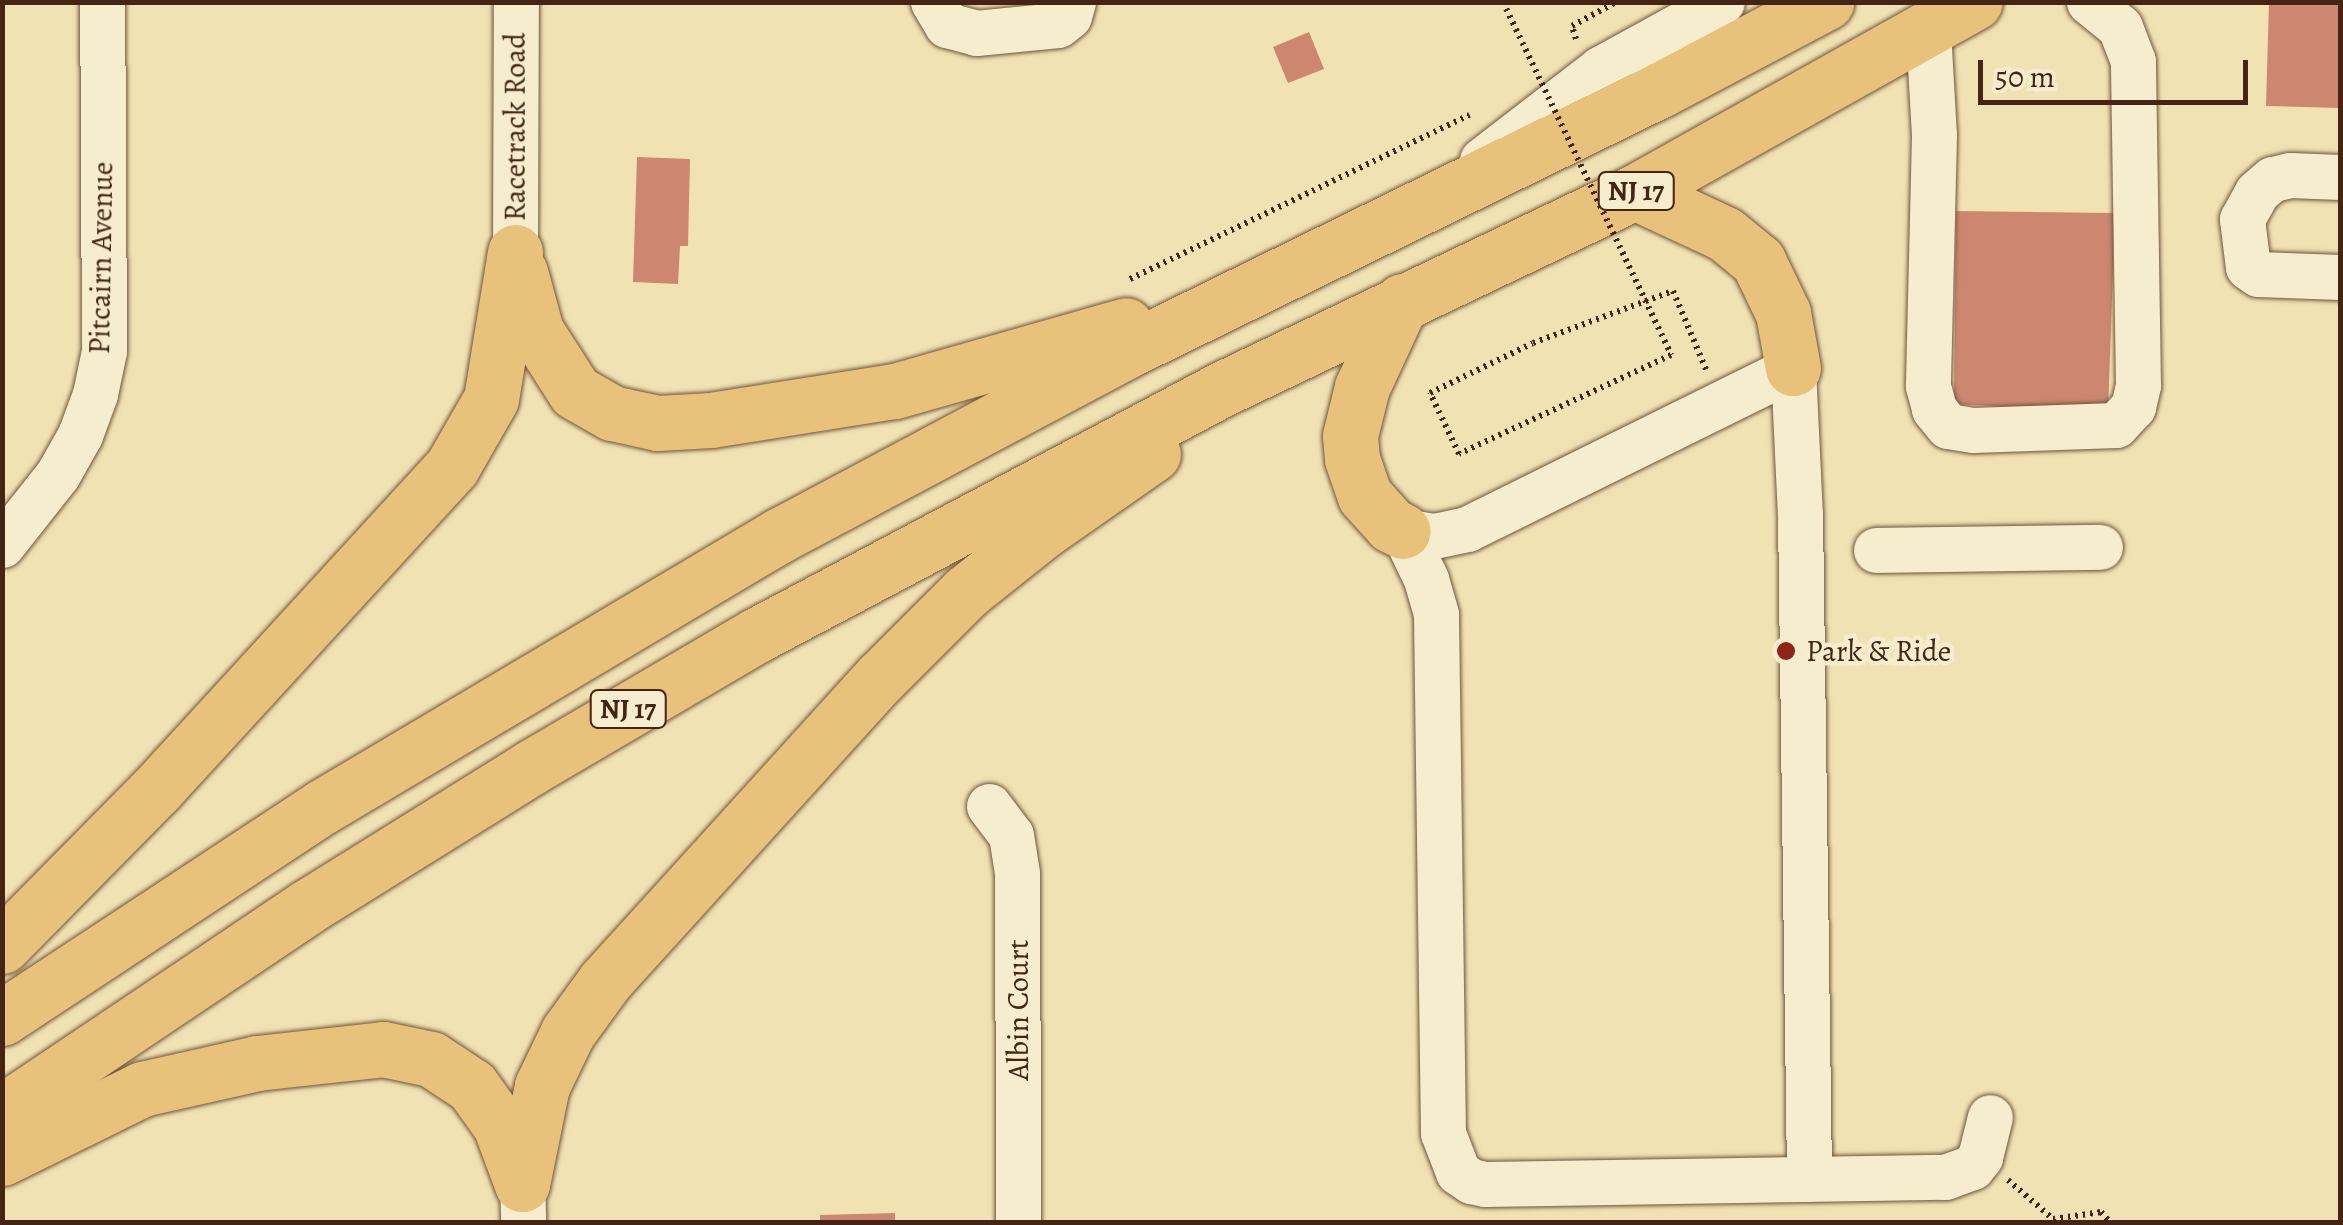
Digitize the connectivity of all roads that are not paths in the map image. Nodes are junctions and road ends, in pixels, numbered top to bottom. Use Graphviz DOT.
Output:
graph roads {
  1 [pos="102,2"];
  2 [pos="516,2"];
  3 [pos="933,2"];
  4 [pos="1073,2"];
  5 [pos="1722,2"];
  6 [pos="1826,2"];
  7 [pos="1975,2"];
  8 [pos="2089,2"];
  9 [pos="1928,31"];
  10 [pos="2340,176"];
  11 [pos="1636,192"];
  12 [pos="1426,204"];
  13 [pos="515,252"];
  14 [pos="2340,277"];
  15 [pos="1249,290"];
  16 [pos="1402,301"];
  17 [pos="1285,358"];
  18 [pos="1793,368"];
  19 [pos="1402,531"];
  20 [pos="2,545"];
  21 [pos="2100,548"];
  22 [pos="1876,550"];
  23 [pos="989,806"];
  24 [pos="2,946"];
  25 [pos="2,1018"];
  26 [pos="2,1112"];
  27 [pos="1985,1137"];
  28 [pos="2,1158"];
  29 [pos="1809,1179"];
  30 [pos="522,1203"];
  31 [pos="1018,1222"];
  1 -- 20 [label="street, Pitcairn Avenue"];
  2 -- 13 [label="street, Racetrack Road"];
  3 -- 4 [label="street"];
  5 -- 12 [label="street"];
  6 -- 12 [label="highway, NJ 17"];
  7 -- 9 [label="highway, NJ 17"];
  8 -- 9 [label="street"];
  9 -- 11 [label="highway, NJ 17"];
  10 -- 14 [label="street"];
  11 -- 16 [label="highway, NJ 17"];
  11 -- 18 [label="highway"];
  12 -- 15 [label="highway, NJ 17"];
  13 -- 15 [label="highway"];
  13 -- 24 [label="highway"];
  15 -- 25 [label="highway, NJ 17"];
  16 -- 17 [label="highway, NJ 17"];
  16 -- 19 [label="highway"];
  17 -- 26 [label="highway, NJ 17"];
  17 -- 30 [label="highway"];
  18 -- 19 [label="street"];
  18 -- 29 [label="street"];
  19 -- 29 [label="street"];
  21 -- 22 [label="street"];
  23 -- 31 [label="street, Albin Court"];
  27 -- 29 [label="street"];
  28 -- 30 [label="highway"];
}
